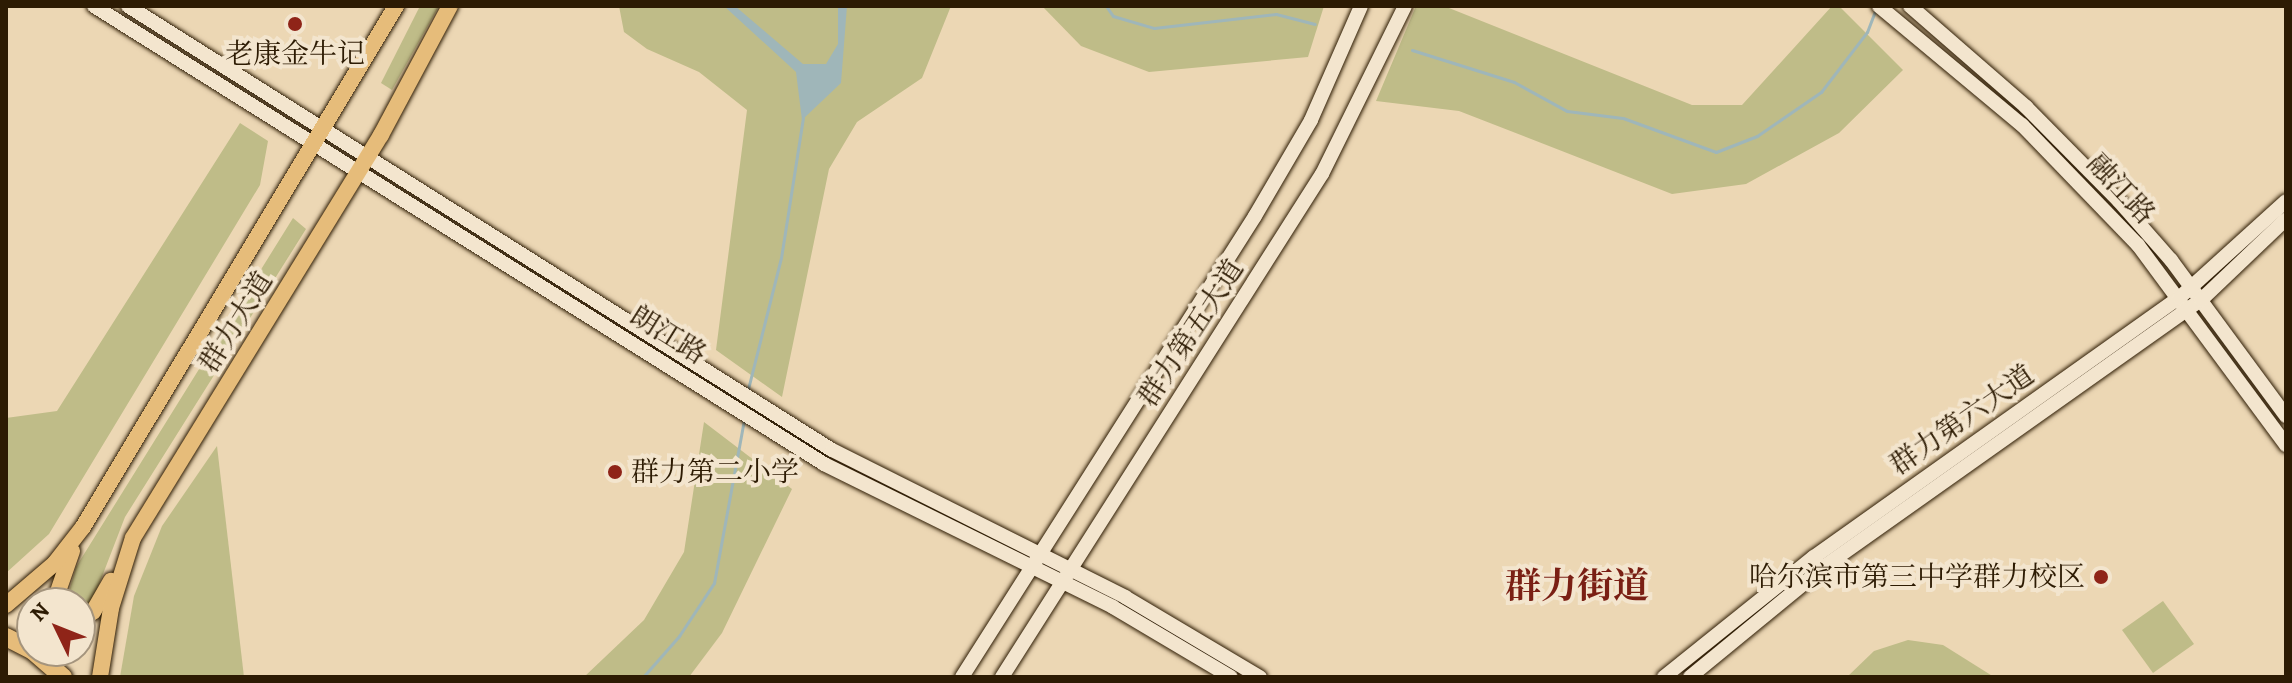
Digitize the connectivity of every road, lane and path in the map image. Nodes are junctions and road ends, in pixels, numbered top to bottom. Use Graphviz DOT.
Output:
graph roads {
  1 [pos="94,6"];
  2 [pos="128,6"];
  3 [pos="396,6"];
  4 [pos="450,6"];
  5 [pos="1879,6"];
  6 [pos="1360,7"];
  7 [pos="1915,10"];
  8 [pos="1402,12"];
  9 [pos="325,128"];
  10 [pos="315,146"];
  11 [pos="369,154"];
  12 [pos="359,172"];
  13 [pos="2286,201"];
  14 [pos="2286,219"];
  15 [pos="2192,287"];
  16 [pos="2201,300"];
  17 [pos="2184,304"];
  18 [pos="2286,416"];
  19 [pos="2286,445"];
  20 [pos="83,527"];
  21 [pos="133,538"];
  22 [pos="1041,555"];
  23 [pos="1031,568"];
  24 [pos="1070,569"];
  25 [pos="1062,583"];
  26 [pos="60,587"];
  27 [pos="6,605"];
  28 [pos="96,607"];
  29 [pos="100,677"];
  30 [pos="962,677"];
  31 [pos="1002,677"];
  32 [pos="1231,677"];
  33 [pos="1260,677"];
  34 [pos="1664,677"];
  35 [pos="1690,677"];
  1 -- 10 [label="main road, 朗江路"];
  2 -- 9 [label="main road, 朗江路"];
  3 -- 9 [label="main road, 群力大道"];
  4 -- 11 [label="main road, 群力大道"];
  5 -- 17 [label="main road, 融江路"];
  6 -- 22 [label="main road, 群力第五大道"];
  7 -- 15 [label="main road, 融江路"];
  8 -- 24 [label="main road, 群力第五大道"];
  9 -- 10 [label="main road, 群力大道"];
  9 -- 11 [label="main road, 朗江路"];
  10 -- 12 [label="main road, 朗江路"];
  10 -- 20 [label="main road, 群力大道"];
  11 -- 12 [label="main road, 群力大道"];
  11 -- 22 [label="main road, 朗江路"];
  12 -- 21 [label="main road, 群力大道"];
  12 -- 23 [label="main road, 朗江路"];
  13 -- 15 [label="main road, 群力第六大道"];
  14 -- 16 [label="main road, 群力第六大道"];
  15 -- 16 [label="main road, 融江路"];
  15 -- 17 [label="main road, 群力第六大道"];
  16 -- 17 [label="main road, 群力第六大道"];
  16 -- 18 [label="main road, 融江路"];
  17 -- 19 [label="main road, 融江路"];
  17 -- 34 [label="main road, 群力第六大道"];
  17 -- 35 [label="main road, 群力第六大道"];
  20 -- 26 [label="main road"];
  20 -- 27 [label="main road, 群力大道"];
  21 -- 28 [label="main road"];
  21 -- 29 [label="main road, 群力大道"];
  22 -- 23 [label="main road, 群力第五大道"];
  22 -- 24 [label="main road, 朗江路"];
  23 -- 25 [label="main road, 朗江路"];
  23 -- 30 [label="main road, 群力第五大道"];
  24 -- 25 [label="main road, 群力第五大道"];
  24 -- 33 [label="main road, 朗江路"];
  25 -- 31 [label="main road, 群力第五大道"];
  25 -- 32 [label="main road, 朗江路"];
}
